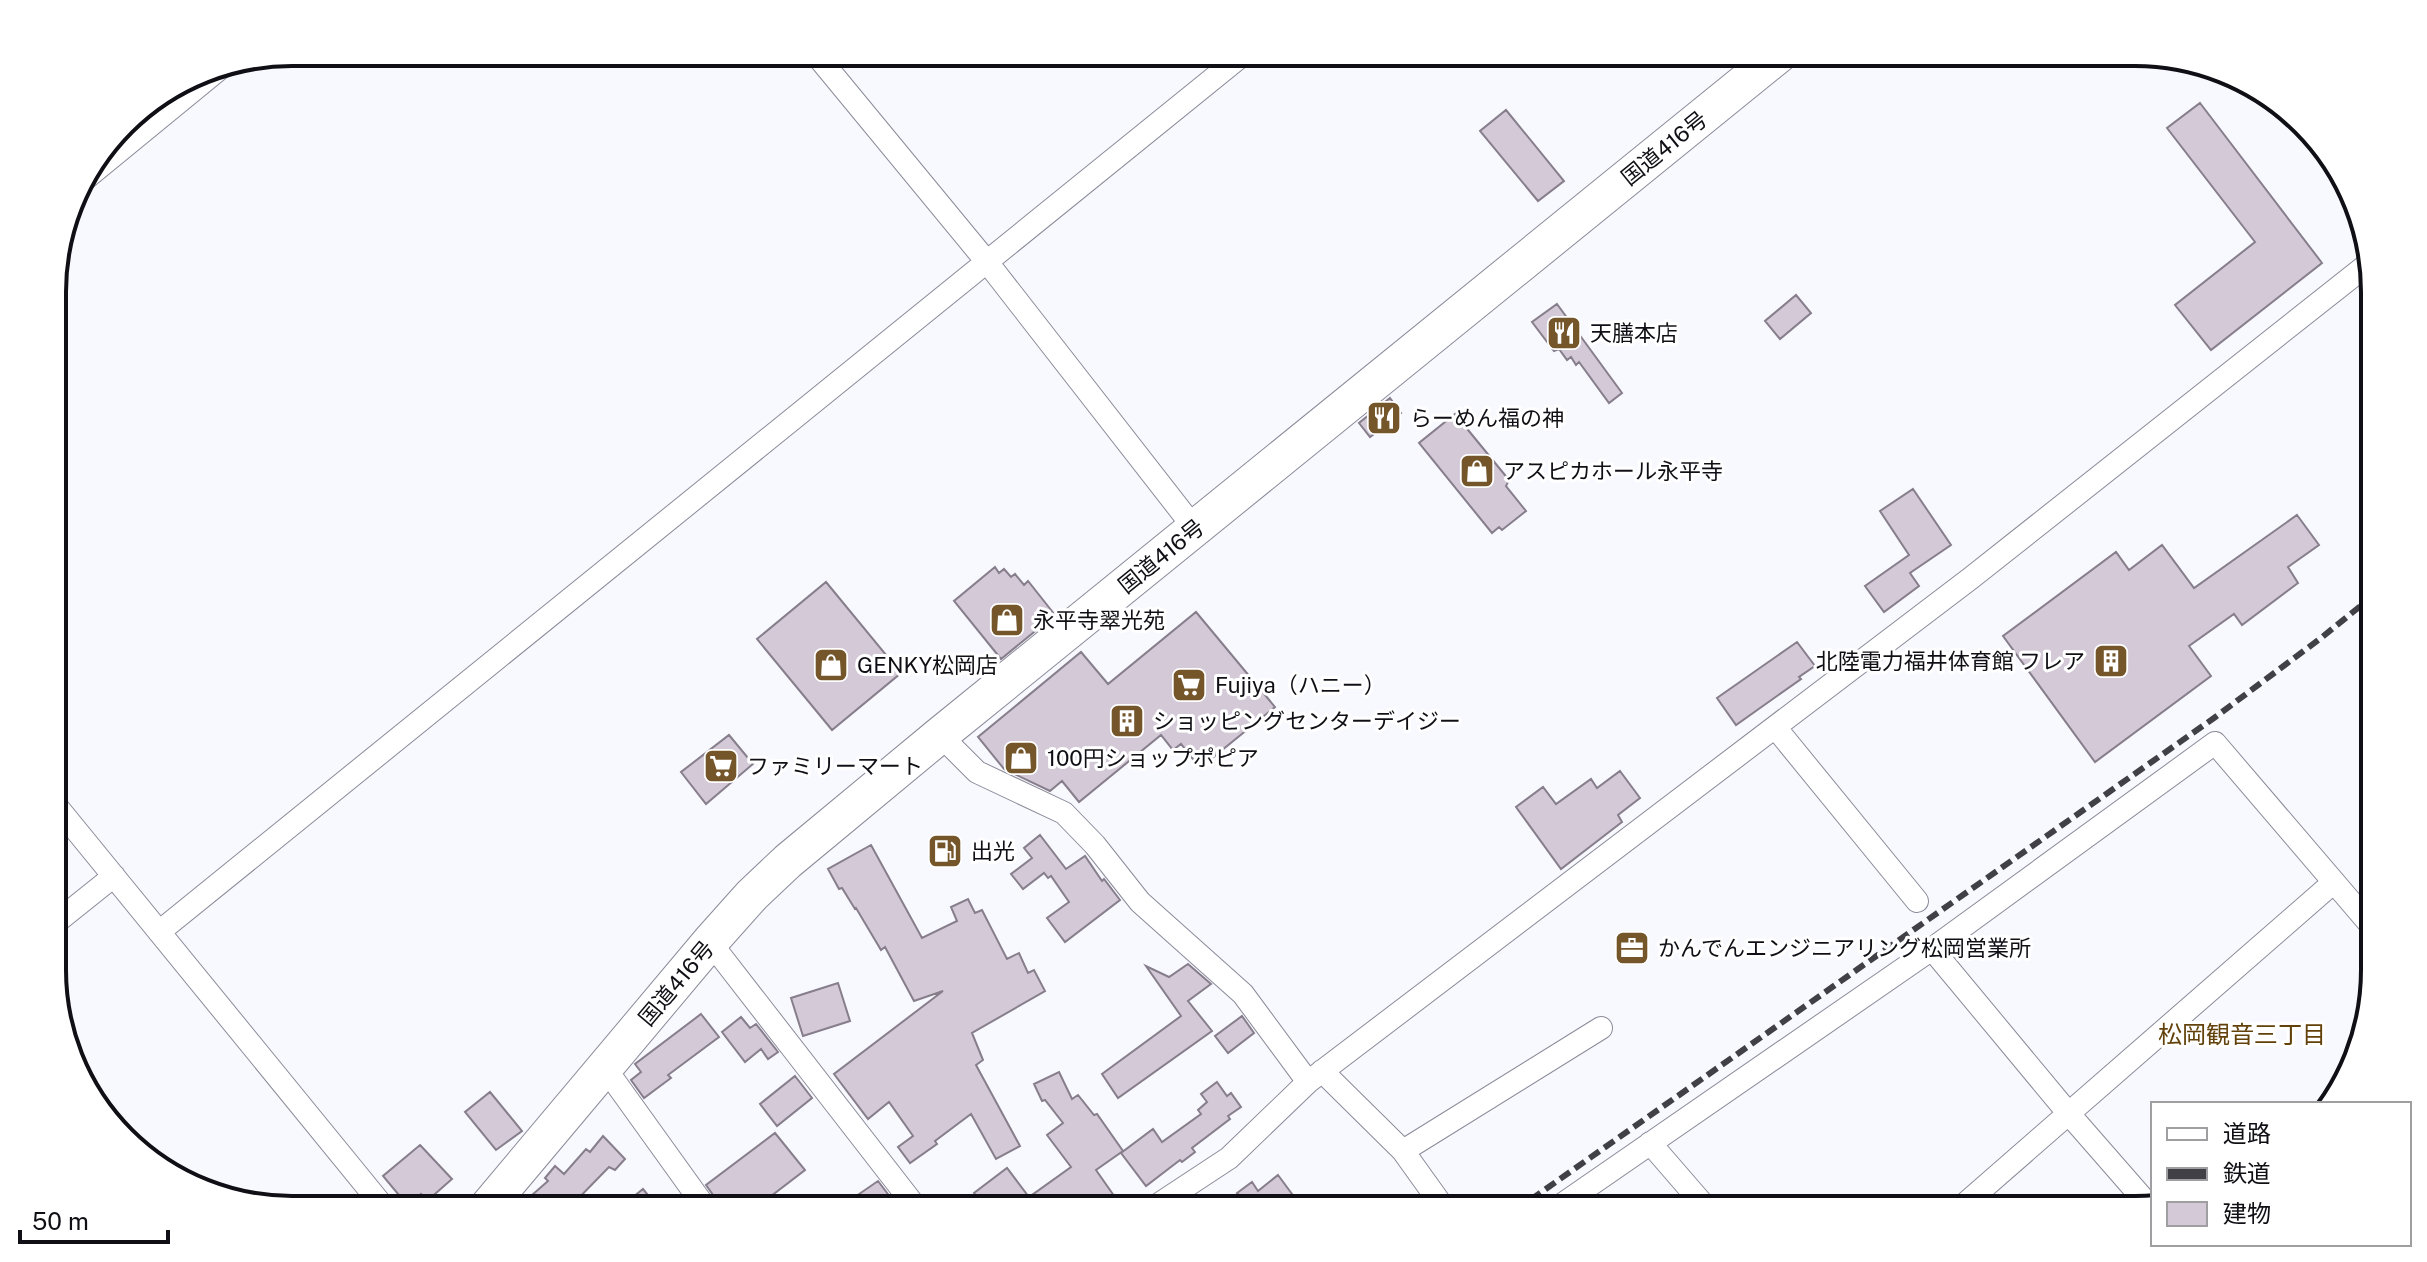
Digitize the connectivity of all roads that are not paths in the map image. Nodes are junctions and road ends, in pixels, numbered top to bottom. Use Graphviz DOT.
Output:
graph roads {
  1 [pos="826,66"];
  2 [pos="1229,66"];
  3 [pos="1765,66"];
  4 [pos="185,93"];
  5 [pos="118,148"];
  6 [pos="987,262"];
  7 [pos="2360,271"];
  8 [pos="1195,529"];
  9 [pos="1775,727"];
  10 [pos="940,735"];
  11 [pos="66,818"];
  12 [pos="114,876"];
  13 [pos="2334,882"];
  14 [pos="1917,901"];
  15 [pos="66,914"];
  16 [pos="2361,914"];
  17 [pos="159,932"];
  18 [pos="710,942"];
  19 [pos="1932,949"];
  20 [pos="1601,1028"];
  21 [pos="605,1068"];
  22 [pos="1315,1077"];
  23 [pos="2069,1114"];
  24 [pos="1650,1143"];
  25 [pos="1403,1151"];
  26 [pos="375,1196"];
  27 [pos="500,1196"];
  28 [pos="697,1196"];
  29 [pos="907,1196"];
  30 [pos="1171,1196"];
  31 [pos="1435,1196"];
  32 [pos="1574,1196"];
  33 [pos="1696,1196"];
  34 [pos="1974,1196"];
  35 [pos="2141,1196"];
  1 -- 6 [label="street"];
  2 -- 6 [label="street"];
  3 -- 8 [label="highway, 国道416号"];
  4 -- 5 [label="street"];
  6 -- 8 [label="street"];
  6 -- 17 [label="street"];
  7 -- 9 [label="street"];
  8 -- 10 [label="highway, 国道416号"];
  9 -- 14 [label="street"];
  9 -- 22 [label="street"];
  10 -- 18 [label="highway, 国道416号"];
  10 -- 22 [label="street"];
  11 -- 12 [label="street"];
  12 -- 15 [label="street"];
  12 -- 17 [label="street"];
  13 -- 16 [label="street"];
  13 -- 19 [label="street"];
  13 -- 23 [label="street"];
  17 -- 26 [label="street"];
  18 -- 21 [label="highway, 国道416号"];
  18 -- 29 [label="street"];
  19 -- 23 [label="street"];
  19 -- 24 [label="street"];
  20 -- 25 [label="street"];
  21 -- 27 [label="highway, 国道416号"];
  21 -- 28 [label="street"];
  22 -- 25 [label="street"];
  22 -- 30 [label="street"];
  23 -- 34 [label="street"];
  23 -- 35 [label="street"];
  24 -- 32 [label="street"];
  24 -- 33 [label="street"];
  25 -- 31 [label="street"];
}
